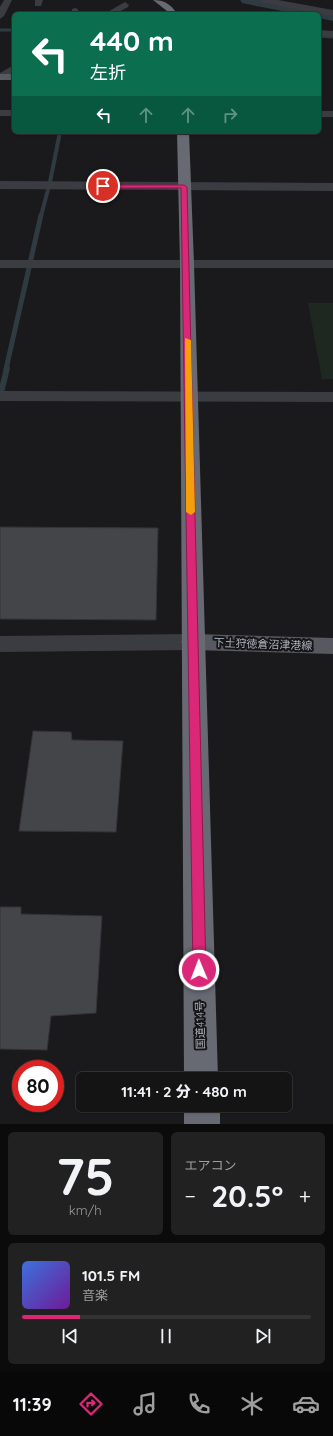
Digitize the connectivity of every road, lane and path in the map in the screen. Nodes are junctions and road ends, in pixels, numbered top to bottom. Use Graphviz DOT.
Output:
graph roads {
  1 [pos="8,0"];
  2 [pos="157,0"];
  3 [pos="264,0"];
  4 [pos="125,5"];
  5 [pos="112,12"];
  6 [pos="172,12"];
  7 [pos="311,12"];
  8 [pos="333,12"];
  9 [pos="0,16"];
  10 [pos="321,33"];
  11 [pos="333,34"];
  12 [pos="321,38"];
  13 [pos="333,39"];
  14 [pos="12,69"];
  15 [pos="0,77"];
  16 [pos="12,77"];
  17 [pos="0,113"];
  18 [pos="12,113"];
  19 [pos="321,114"];
  20 [pos="333,114"];
  21 [pos="183,134"];
  22 [pos="0,185"];
  23 [pos="184,187"];
  24 [pos="333,187"];
  25 [pos="0,264"];
  26 [pos="187,264"];
  27 [pos="333,264"];
  28 [pos="0,396"];
  29 [pos="188,397"];
  30 [pos="333,397"];
  31 [pos="193,642"];
  32 [pos="0,644"];
  33 [pos="333,646"];
  34 [pos="202,1072"];
  35 [pos="202,1112"];
  36 [pos="202,1124"];
  1 -- 9 [label="street"];
  2 -- 6 [label="highway"];
  3 -- 7 [label="street"];
  4 -- 5 [label="street"];
  7 -- 8 [label="street"];
  10 -- 11 [label="street"];
  12 -- 13 [label="street"];
  14 -- 15 [label="street"];
  15 -- 16 [label="main road"];
  17 -- 18 [label="street"];
  19 -- 20 [label="street"];
  21 -- 23 [label="highway, 国道414号"];
  22 -- 23 [label="street"];
  23 -- 24 [label="street"];
  23 -- 26 [label="highway, 国道414号"];
  25 -- 26 [label="street"];
  26 -- 27 [label="street"];
  26 -- 29 [label="highway, 国道414号"];
  28 -- 29 [label="street"];
  29 -- 30 [label="street"];
  29 -- 31 [label="highway, 国道414号"];
  31 -- 32 [label="street"];
  31 -- 33 [label="main road, 下土狩徳倉沼津港線"];
  31 -- 34 [label="highway, 国道414号"];
  35 -- 36 [label="highway"];
}
